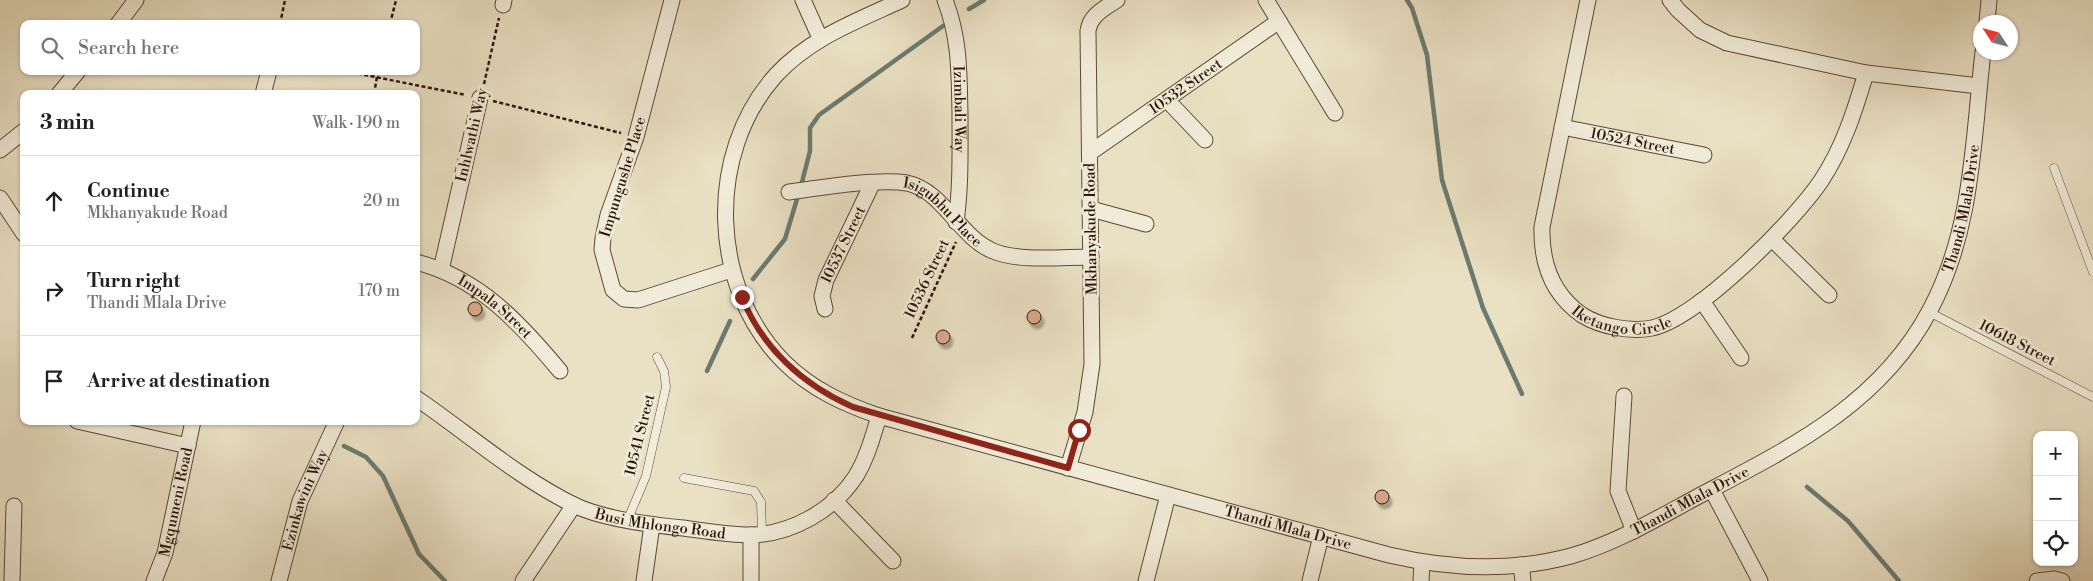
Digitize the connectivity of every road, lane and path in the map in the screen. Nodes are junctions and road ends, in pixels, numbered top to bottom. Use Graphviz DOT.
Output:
graph roads {
  1 [pos="136,0"];
  2 [pos="285,0"];
  3 [pos="396,0"];
  4 [pos="672,0"];
  5 [pos="803,0"];
  6 [pos="902,0"];
  7 [pos="945,0"];
  8 [pos="1117,0"];
  9 [pos="1266,0"];
  10 [pos="1588,0"];
  11 [pos="1670,0"];
  12 [pos="1989,0"];
  13 [pos="503,2"];
  14 [pos="1988,15"];
  15 [pos="121,20"];
  16 [pos="281,20"];
  17 [pos="391,20"];
  18 [pos="1279,21"];
  19 [pos="820,38"];
  20 [pos="1982,60"];
  21 [pos="1866,73"];
  22 [pos="75,75"];
  23 [pos="267,75"];
  24 [pos="377,75"];
  25 [pos="1979,86"];
  26 [pos="63,90"];
  27 [pos="264,90"];
  28 [pos="375,90"];
  29 [pos="480,98"];
  30 [pos="1167,100"];
  31 [pos="1335,113"];
  32 [pos="1562,127"];
  33 [pos="20,134"];
  34 [pos="1205,140"];
  35 [pos="0,150"];
  36 [pos="1091,152"];
  37 [pos="1704,154"];
  38 [pos="2054,168"];
  39 [pos="872,184"];
  40 [pos="789,192"];
  41 [pos="0,198"];
  42 [pos="1091,208"];
  43 [pos="1146,224"];
  44 [pos="959,225"];
  45 [pos="20,228"];
  46 [pos="1772,238"];
  47 [pos="1091,257"];
  48 [pos="420,263"];
  49 [pos="441,270"];
  50 [pos="731,270"];
  51 [pos="2093,272"];
  52 [pos="1829,295"];
  53 [pos="1702,301"];
  54 [pos="825,309"];
  55 [pos="1929,312"];
  56 [pos="912,338"];
  57 [pos="657,357"];
  58 [pos="1741,358"];
  59 [pos="560,371"];
  60 [pos="1624,396"];
  61 [pos="2093,397"];
  62 [pos="420,401"];
  63 [pos="879,416"];
  64 [pos="95,425"];
  65 [pos="192,425"];
  66 [pos="335,425"];
  67 [pos="188,446"];
  68 [pos="1068,468"];
  69 [pos="684,478"];
  70 [pos="1712,490"];
  71 [pos="1168,495"];
  72 [pos="834,500"];
  73 [pos="574,505"];
  74 [pos="14,506"];
  75 [pos="628,519"];
  76 [pos="652,526"];
  77 [pos="1634,531"];
  78 [pos="757,534"];
  79 [pos="1321,536"];
  80 [pos="893,561"];
  81 [pos="1422,563"];
  82 [pos="1521,565"];
  83 [pos="12,581"];
  84 [pos="154,581"];
  85 [pos="279,581"];
  86 [pos="523,581"];
  87 [pos="644,581"];
  88 [pos="751,581"];
  89 [pos="1146,581"];
  90 [pos="1310,581"];
  91 [pos="1421,581"];
  92 [pos="1523,581"];
  93 [pos="1760,581"];
  94 [pos="2037,581"];
  95 [pos="2062,581"];
  1 -- 15 [label="street"];
  2 -- 16 [label="path"];
  3 -- 17 [label="path"];
  4 -- 50 [label="street, Impungushe Place"];
  5 -- 19 [label="street"];
  6 -- 19 [label="street, Thandi Mlala Drive"];
  7 -- 44 [label="street, Izimbali Way"];
  8 -- 36 [label="street, Mkhanyakude Road"];
  9 -- 18 [label="street"];
  10 -- 32 [label="street, Iketango Circle"];
  11 -- 21 [label="street"];
  12 -- 14 [label="street"];
  13 -- 29 [label="path, Inhlwathi Way"];
  18 -- 30 [label="street, 10532 Street"];
  18 -- 31 [label="street"];
  19 -- 50 [label="street, Thandi Mlala Drive"];
  20 -- 25 [label="street, Thandi Mlala Drive"];
  21 -- 25 [label="street"];
  21 -- 46 [label="street, Iketango Circle"];
  22 -- 26 [label="street"];
  23 -- 27 [label="street"];
  24 -- 28 [label="path"];
  25 -- 55 [label="street, Thandi Mlala Drive"];
  29 -- 49 [label="street, Inhlwathi Way"];
  30 -- 34 [label="street"];
  30 -- 36 [label="street, 10532 Street"];
  32 -- 37 [label="street, 10524 Street"];
  32 -- 53 [label="street, Iketango Circle"];
  33 -- 35 [label="street"];
  36 -- 42 [label="street, Mkhanyakude Road"];
  38 -- 51 [label="lane"];
  39 -- 40 [label="street, Isigubhu Place"];
  39 -- 44 [label="street, Isigubhu Place"];
  39 -- 54 [label="street, 10537 Street"];
  41 -- 45 [label="street"];
  42 -- 43 [label="street"];
  42 -- 47 [label="street, Mkhanyakude Road"];
  44 -- 47 [label="street, Isigubhu Place"];
  44 -- 56 [label="path, 10536 Street"];
  46 -- 52 [label="street"];
  46 -- 53 [label="street, Iketango Circle"];
  47 -- 68 [label="street, Mkhanyakude Road"];
  48 -- 49 [label="street, Impala Street"];
  49 -- 59 [label="street, Impala Street"];
  50 -- 63 [label="street, Thandi Mlala Drive"];
  53 -- 58 [label="street"];
  55 -- 61 [label="lane, 10618 Street"];
  55 -- 70 [label="street, Thandi Mlala Drive"];
  57 -- 75 [label="lane, 10541 Street"];
  60 -- 77 [label="street"];
  62 -- 73 [label="street, Busi Mhlongo Road"];
  63 -- 68 [label="street, Thandi Mlala Drive"];
  63 -- 72 [label="street, Busi Mhlongo Road"];
  64 -- 67 [label="street"];
  65 -- 67 [label="street, Mgqumeni Road"];
  66 -- 85 [label="street, Ezinkawini Way"];
  67 -- 84 [label="street, Mgqumeni Road"];
  68 -- 71 [label="street, Thandi Mlala Drive"];
  69 -- 78 [label="lane"];
  70 -- 77 [label="street, Thandi Mlala Drive"];
  70 -- 93 [label="street"];
  71 -- 79 [label="street, Thandi Mlala Drive"];
  71 -- 89 [label="street"];
  72 -- 78 [label="street, Busi Mhlongo Road"];
  72 -- 80 [label="street"];
  73 -- 75 [label="street, Busi Mhlongo Road"];
  73 -- 86 [label="street"];
  74 -- 83 [label="street"];
  75 -- 76 [label="street, Busi Mhlongo Road"];
  76 -- 78 [label="street, Busi Mhlongo Road"];
  76 -- 87 [label="street"];
  77 -- 82 [label="street, Thandi Mlala Drive"];
  78 -- 88 [label="street"];
  79 -- 81 [label="street, Thandi Mlala Drive"];
  79 -- 90 [label="street"];
  81 -- 82 [label="street, Thandi Mlala Drive"];
  81 -- 91 [label="street"];
  82 -- 92 [label="street"];
  94 -- 95 [label="street"];
}
